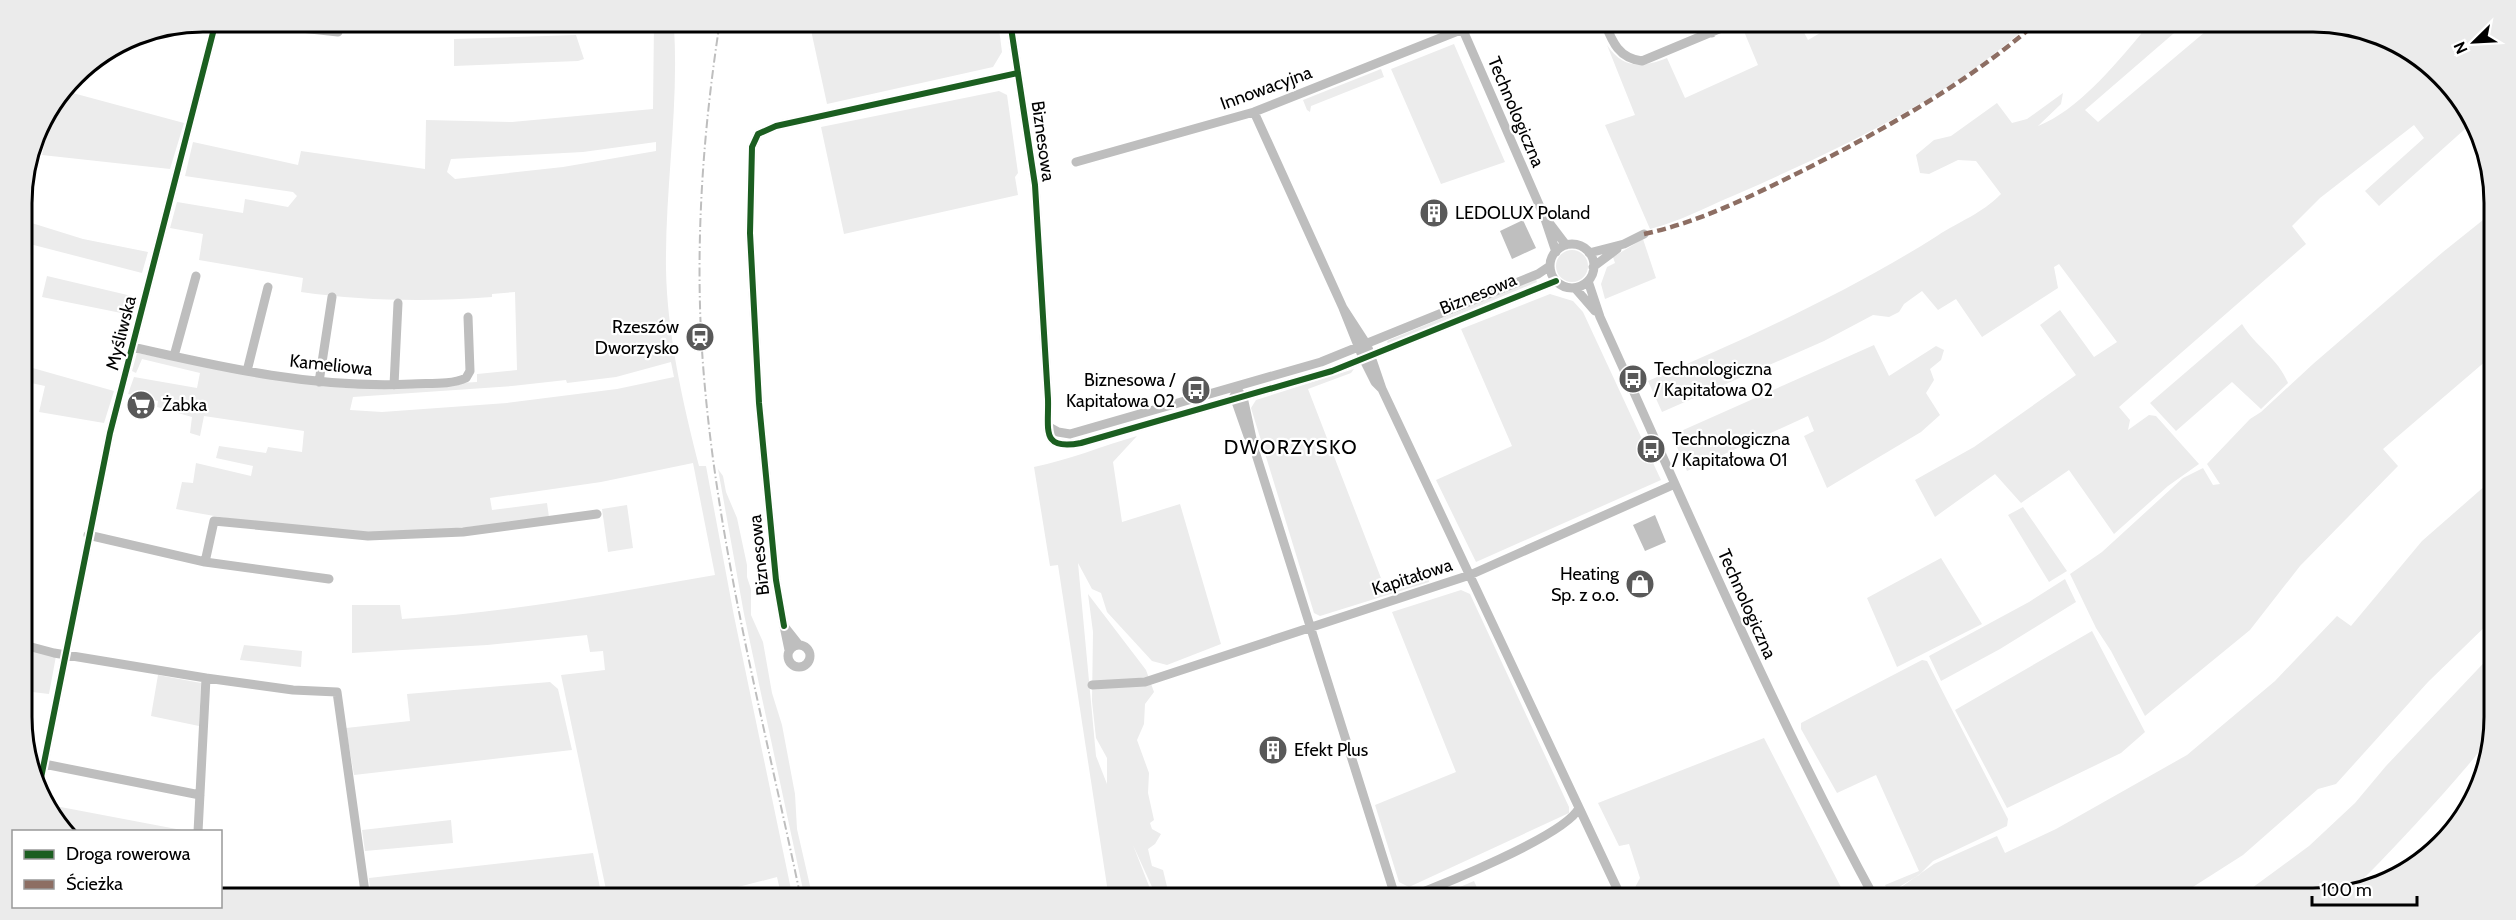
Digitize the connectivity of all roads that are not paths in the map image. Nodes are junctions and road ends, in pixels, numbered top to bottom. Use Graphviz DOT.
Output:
graph roads {
  1 [pos="213,32"];
  2 [pos="1012,32"];
  3 [pos="1444,32"];
  4 [pos="1464,32"];
  5 [pos="1609,32"];
  6 [pos="1712,33"];
  7 [pos="1018,73"];
  8 [pos="1254,112"];
  9 [pos="1076,162"];
  10 [pos="1544,216"];
  11 [pos="1644,234"];
  12 [pos="1624,244"];
  13 [pos="1566,245"];
  14 [pos="1556,252"];
  15 [pos="1589,253"];
  16 [pos="1550,266"];
  17 [pos="1593,267"];
  18 [pos="196,276"];
  19 [pos="1588,280"];
  20 [pos="1556,281"];
  21 [pos="268,287"];
  22 [pos="1575,288"];
  23 [pos="332,297"];
  24 [pos="398,303"];
  25 [pos="468,317"];
  26 [pos="1600,317"];
  27 [pos="132,347"];
  28 [pos="1363,347"];
  29 [pos="174,356"];
  30 [pos="1367,356"];
  31 [pos="247,371"];
  32 [pos="319,382"];
  33 [pos="394,385"];
  34 [pos="1235,387"];
  35 [pos="1239,398"];
  36 [pos="1049,427"];
  37 [pos="1675,484"];
  38 [pos="597,514"];
  39 [pos="88,536"];
  40 [pos="205,562"];
  41 [pos="1470,575"];
  42 [pos="329,579"];
  43 [pos="784,626"];
  44 [pos="1310,628"];
  45 [pos="799,645"];
  46 [pos="31,647"];
  47 [pos="789,650"];
  48 [pos="65,654"];
  49 [pos="206,678"];
  50 [pos="1092,685"];
  51 [pos="44,764"];
  52 [pos="42,774"];
  53 [pos="200,795"];
  54 [pos="1579,808"];
  55 [pos="198,830"];
  56 [pos="364,888"];
  57 [pos="1393,888"];
  58 [pos="1432,888"];
  59 [pos="1617,888"];
  60 [pos="1869,888"];
  1 -- 27 [label="street, Myśliwska"];
  2 -- 7 [label="street"];
  3 -- 8 [label="street, Innowacyjna"];
  4 -- 10 [label="street, Technologiczna"];
  5 -- 6 [label="street"];
  7 -- 36 [label="street, Biznesowa"];
  7 -- 43 [label="street, Biznesowa"];
  8 -- 9 [label="street, Innowacyjna"];
  8 -- 28 [label="street"];
  10 -- 13 [label="street, Technologiczna"];
  10 -- 14 [label="street, Technologiczna"];
  11 -- 12 [label="street"];
  12 -- 15 [label="street"];
  12 -- 17 [label="street"];
  13 -- 14 [label="street"];
  13 -- 15 [label="street"];
  14 -- 16 [label="street"];
  15 -- 17 [label="street"];
  16 -- 20 [label="street"];
  16 -- 28 [label="street, Biznesowa"];
  17 -- 19 [label="street"];
  18 -- 29 [label="street"];
  19 -- 22 [label="street"];
  19 -- 26 [label="street, Technologiczna"];
  20 -- 22 [label="street"];
  20 -- 30 [label="street, Biznesowa"];
  21 -- 31 [label="street"];
  22 -- 26 [label="street, Technologiczna"];
  23 -- 32 [label="street"];
  24 -- 33 [label="street"];
  25 -- 33 [label="street, Kameliowa"];
  26 -- 37 [label="street, Technologiczna"];
  27 -- 29 [label="street, Kameliowa"];
  27 -- 39 [label="street, Myśliwska"];
  28 -- 30 [label="street"];
  28 -- 34 [label="street, Biznesowa"];
  29 -- 31 [label="street, Kameliowa"];
  30 -- 35 [label="street, Biznesowa"];
  30 -- 41 [label="street"];
  31 -- 32 [label="street, Kameliowa"];
  32 -- 33 [label="street, Kameliowa"];
  34 -- 35 [label="street"];
  34 -- 36 [label="street, Biznesowa"];
  35 -- 36 [label="street, Biznesowa"];
  35 -- 44 [label="street"];
  37 -- 41 [label="street, Kapitałowa"];
  37 -- 60 [label="street, Technologiczna"];
  38 -- 40 [label="street"];
  39 -- 40 [label="street"];
  39 -- 48 [label="street, Myśliwska"];
  40 -- 42 [label="street"];
  41 -- 44 [label="street, Kapitałowa"];
  41 -- 54 [label="street"];
  43 -- 45 [label="street"];
  43 -- 47 [label="street"];
  44 -- 50 [label="street, Kapitałowa"];
  44 -- 57 [label="street"];
  45 -- 47 [label="street"];
  45 -- 47 [label="street"];
  46 -- 48 [label="street"];
  48 -- 49 [label="street"];
  48 -- 51 [label="street, Myśliwska"];
  49 -- 53 [label="street"];
  49 -- 56 [label="street"];
  51 -- 52 [label="street, Myśliwska"];
  51 -- 53 [label="street"];
  53 -- 55 [label="street"];
  54 -- 58 [label="street"];
  54 -- 59 [label="street"];
}
